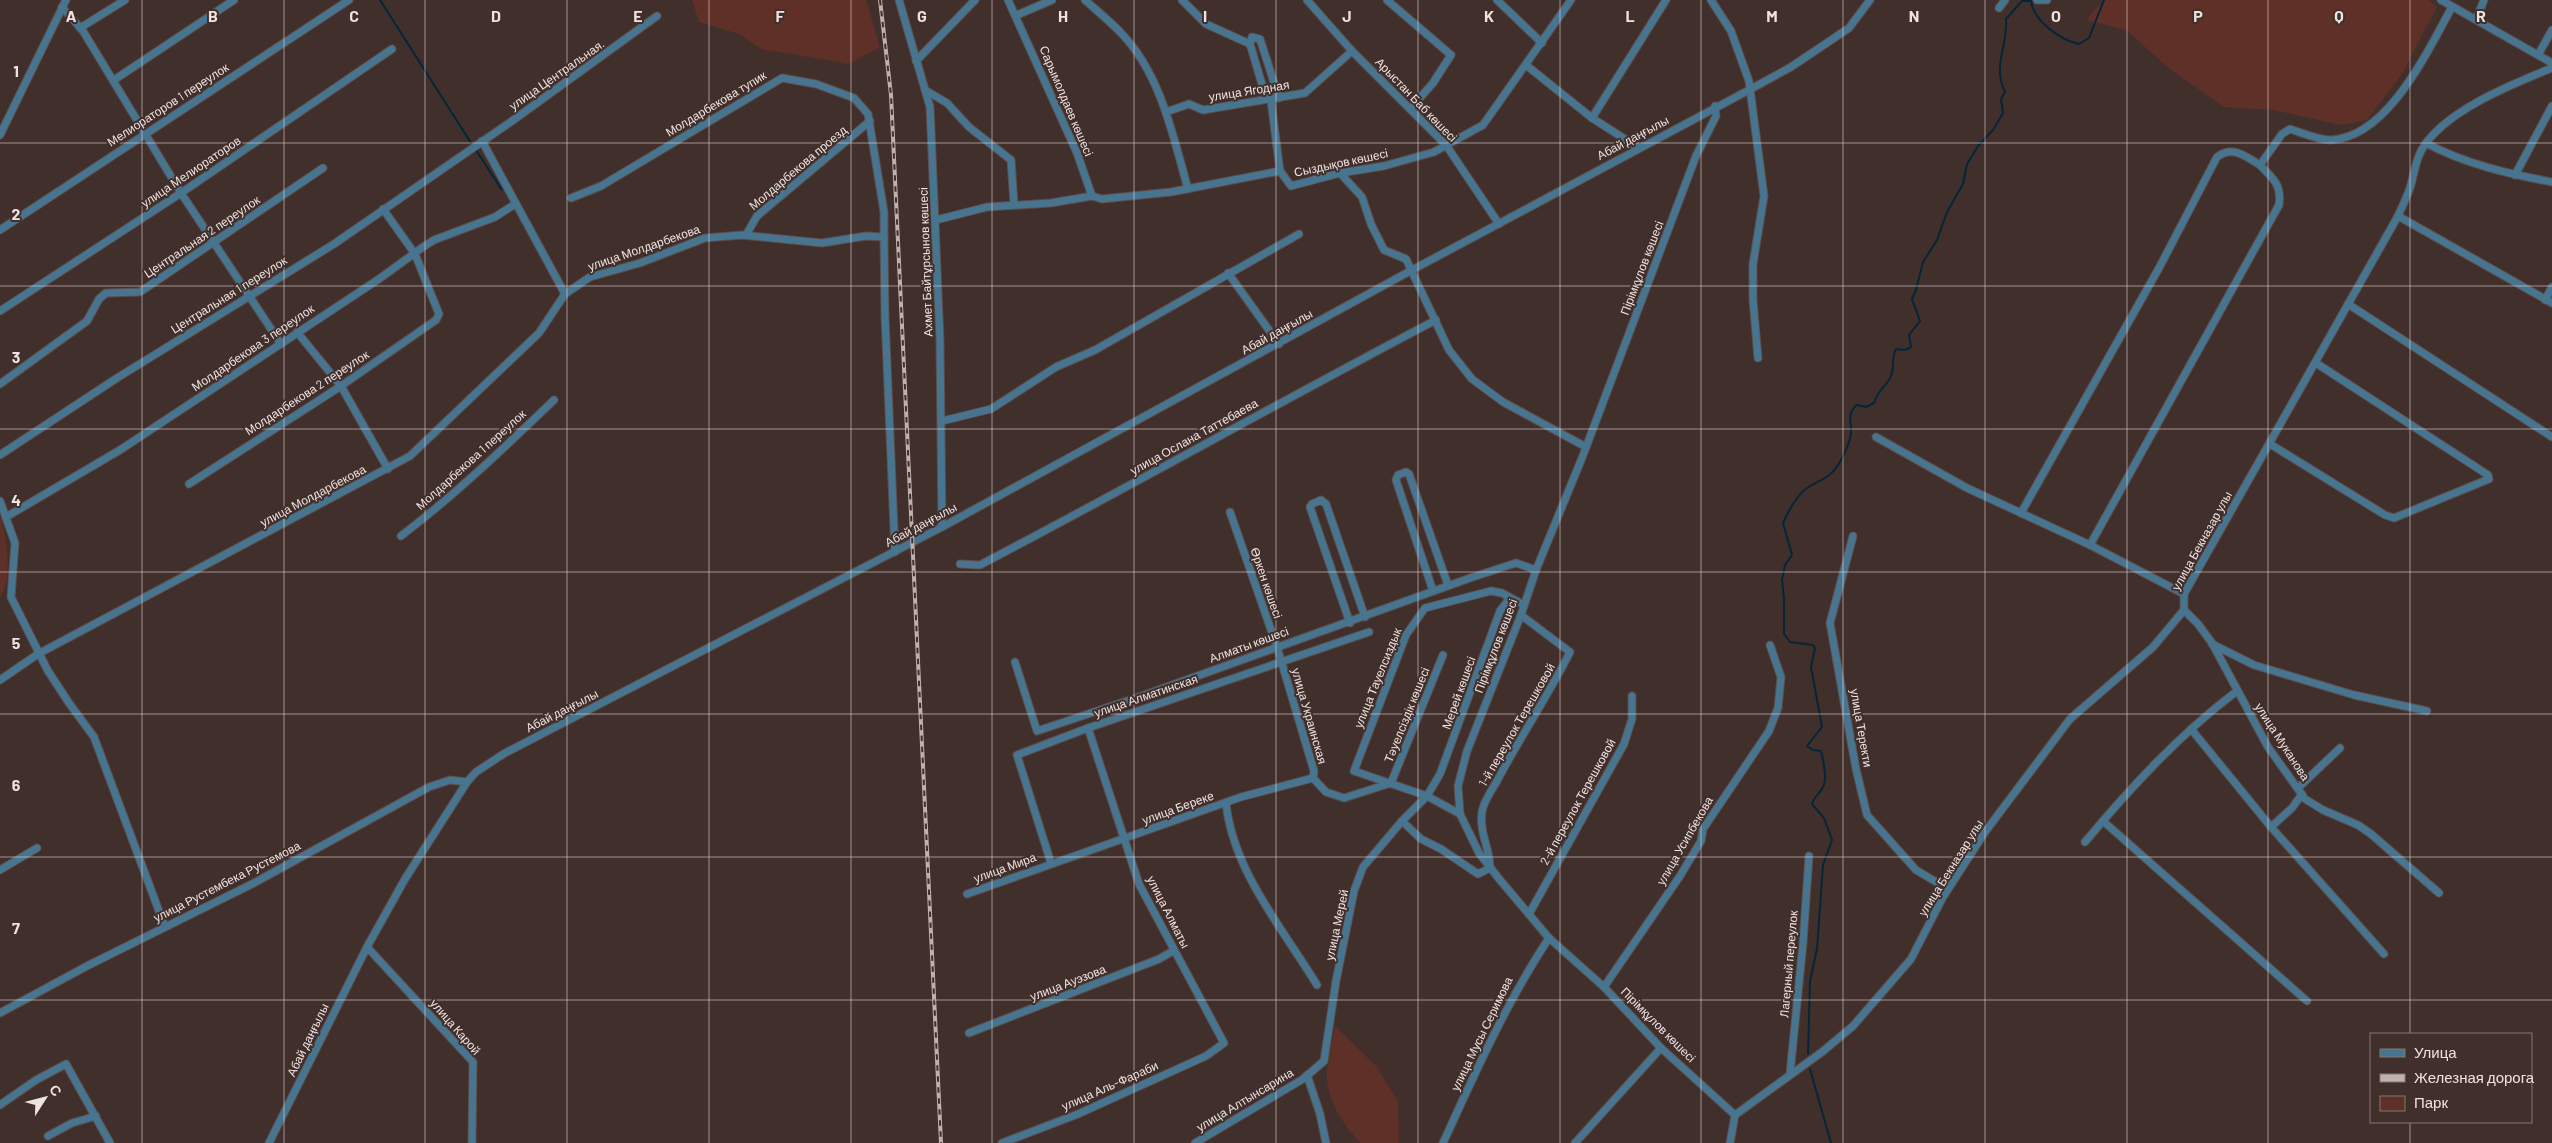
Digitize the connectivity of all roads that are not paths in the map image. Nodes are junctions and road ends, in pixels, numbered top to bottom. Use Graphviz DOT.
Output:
graph roads {
  1 [pos="125,0"];
  2 [pos="234,0"];
  3 [pos="349,0"];
  4 [pos="900,0"];
  5 [pos="975,0"];
  6 [pos="1008,0"];
  7 [pos="1052,0"];
  8 [pos="1085,0"];
  9 [pos="1182,0"];
  10 [pos="1307,0"];
  11 [pos="1387,0"];
  12 [pos="1497,0"];
  13 [pos="1571,0"];
  14 [pos="1666,0"];
  15 [pos="1711,0"];
  16 [pos="1870,0"];
  17 [pos="2006,0"];
  18 [pos="2037,0"];
  19 [pos="2046,0"];
  20 [pos="2441,0"];
  21 [pos="2484,0"];
  22 [pos="64,3"];
  23 [pos="2452,7"];
  24 [pos="1999,8"];
  25 [pos="657,16"];
  26 [pos="1017,16"];
  27 [pos="2476,20"];
  28 [pos="80,28"];
  29 [pos="2552,30"];
  30 [pos="1542,42"];
  31 [pos="1250,44"];
  32 [pos="392,49"];
  33 [pos="1352,52"];
  34 [pos="2538,55"];
  35 [pos="916,61"];
  36 [pos="2552,63"];
  37 [pos="1526,66"];
  38 [pos="2552,68"];
  39 [pos="114,80"];
  40 [pos="926,90"];
  41 [pos="1749,90"];
  42 [pos="1279,98"];
  43 [pos="1271,100"];
  44 [pos="1715,106"];
  45 [pos="2552,106"];
  46 [pos="1411,108"];
  47 [pos="1166,112"];
  48 [pos="1592,118"];
  49 [pos="870,121"];
  50 [pos="0,134"];
  51 [pos="146,134"];
  52 [pos="482,141"];
  53 [pos="2426,143"];
  54 [pos="1446,145"];
  55 [pos="1639,148"];
  56 [pos="468,150"];
  57 [pos="2260,165"];
  58 [pos="323,168"];
  59 [pos="1280,171"];
  60 [pos="1340,172"];
  61 [pos="2515,175"];
  62 [pos="2552,182"];
  63 [pos="1188,189"];
  64 [pos="181,193"];
  65 [pos="1092,196"];
  66 [pos="571,198"];
  67 [pos="515,204"];
  68 [pos="1014,204"];
  69 [pos="383,209"];
  70 [pos="2398,216"];
  71 [pos="936,220"];
  72 [pos="1499,224"];
  73 [pos="0,230"];
  74 [pos="1299,234"];
  75 [pos="746,235"];
  76 [pos="884,237"];
  77 [pos="214,244"];
  78 [pos="415,254"];
  79 [pos="1412,270"];
  80 [pos="1228,273"];
  81 [pos="2552,287"];
  82 [pos="566,294"];
  83 [pos="248,295"];
  84 [pos="2549,301"];
  85 [pos="2348,304"];
  86 [pos="0,311"];
  87 [pos="1436,320"];
  88 [pos="297,332"];
  89 [pos="280,344"];
  90 [pos="1279,344"];
  91 [pos="1758,358"];
  92 [pos="2316,363"];
  93 [pos="0,384"];
  94 [pos="341,386"];
  95 [pos="554,400"];
  96 [pos="942,421"];
  97 [pos="1876,437"];
  98 [pos="2552,437"];
  99 [pos="2270,444"];
  100 [pos="1586,447"];
  101 [pos="0,455"];
  102 [pos="388,469"];
  103 [pos="189,484"];
  104 [pos="0,500"];
  105 [pos="1230,512"];
  106 [pos="2021,513"];
  107 [pos="6,518"];
  108 [pos="942,527"];
  109 [pos="401,536"];
  110 [pos="1853,536"];
  111 [pos="2090,545"];
  112 [pos="895,552"];
  113 [pos="960,564"];
  114 [pos="1536,570"];
  115 [pos="1448,586"];
  116 [pos="1433,591"];
  117 [pos="2184,594"];
  118 [pos="1510,598"];
  119 [pos="1524,605"];
  120 [pos="2184,610"];
  121 [pos="1522,615"];
  122 [pos="1365,617"];
  123 [pos="1350,623"];
  124 [pos="1369,632"];
  125 [pos="2212,643"];
  126 [pos="1770,645"];
  127 [pos="1277,647"];
  128 [pos="38,654"];
  129 [pos="1443,655"];
  130 [pos="1281,661"];
  131 [pos="1015,662"];
  132 [pos="0,680"];
  133 [pos="2237,691"];
  134 [pos="1632,696"];
  135 [pos="2427,711"];
  136 [pos="1088,728"];
  137 [pos="2191,729"];
  138 [pos="2340,748"];
  139 [pos="1313,778"];
  140 [pos="467,782"];
  141 [pos="1391,783"];
  142 [pos="2300,791"];
  143 [pos="1428,796"];
  144 [pos="1226,803"];
  145 [pos="1460,814"];
  146 [pos="1402,821"];
  147 [pos="2102,821"];
  148 [pos="2271,827"];
  149 [pos="1126,839"];
  150 [pos="2084,842"];
  151 [pos="38,848"];
  152 [pos="1809,856"];
  153 [pos="1051,863"];
  154 [pos="1490,868"];
  155 [pos="0,870"];
  156 [pos="1948,889"];
  157 [pos="2440,892"];
  158 [pos="967,894"];
  159 [pos="1529,914"];
  160 [pos="165,927"];
  161 [pos="1549,938"];
  162 [pos="367,947"];
  163 [pos="1173,951"];
  164 [pos="2384,954"];
  165 [pos="1317,986"];
  166 [pos="1604,987"];
  167 [pos="2307,1001"];
  168 [pos="0,1013"];
  169 [pos="969,1033"];
  170 [pos="1224,1043"];
  171 [pos="1661,1048"];
  172 [pos="1790,1074"];
  173 [pos="1307,1075"];
  174 [pos="0,1105"];
  175 [pos="1735,1115"];
  176 [pos="96,1116"];
  177 [pos="48,1136"];
  178 [pos="110,1143"];
  179 [pos="269,1143"];
  180 [pos="472,1143"];
  181 [pos="1002,1143"];
  182 [pos="1195,1143"];
  183 [pos="1326,1143"];
  184 [pos="1443,1143"];
  185 [pos="1574,1143"];
  186 [pos="1730,1143"];
  1 -- 28 [label="street"];
  2 -- 39 [label="street"];
  3 -- 51 [label="street, Мелиораторов 1 переулок"];
  4 -- 35 [label="street, Ахмет Байтұрсынов көшесі"];
  5 -- 35 [label="street"];
  6 -- 26 [label="street, Сарымолдаев көшесі"];
  7 -- 26 [label="street"];
  8 -- 47 [label="street"];
  9 -- 31 [label="street"];
  10 -- 33 [label="street, Арыстан Баб көшесі"];
  11 -- 46 [label="street"];
  12 -- 30 [label="street"];
  13 -- 30 [label="street, Сыздықов көшесі"];
  14 -- 48 [label="street"];
  15 -- 41 [label="street"];
  16 -- 41 [label="street, Абай даңғылы"];
  17 -- 24 [label="street"];
  18 -- 19 [label="street"];
  20 -- 23 [label="street"];
  21 -- 27 [label="street"];
  22 -- 28 [label="street"];
  22 -- 50 [label="street"];
  23 -- 27 [label="street"];
  23 -- 57 [label="street"];
  25 -- 52 [label="street, улица Центральная."];
  26 -- 65 [label="street, Сарымолдаев көшесі"];
  27 -- 34 [label="street"];
  28 -- 39 [label="street"];
  29 -- 34 [label="street"];
  30 -- 37 [label="street, Сыздықов көшесі"];
  31 -- 42 [label="street"];
  31 -- 43 [label="street"];
  32 -- 64 [label="street, улица Мелиораторов"];
  33 -- 42 [label="street, улица Ягодная"];
  33 -- 46 [label="street, Арыстан Баб көшесі"];
  34 -- 36 [label="street"];
  35 -- 40 [label="street, Ахмет Байтұрсынов көшесі"];
  37 -- 48 [label="street"];
  37 -- 54 [label="street, Сыздықов көшесі"];
  38 -- 53 [label="street, улица Бекназар улы"];
  39 -- 51 [label="street"];
  40 -- 68 [label="street"];
  40 -- 71 [label="street, Ахмет Байтұрсынов көшесі"];
  41 -- 44 [label="street, Абай даңғылы"];
  41 -- 91 [label="street"];
  42 -- 43 [label="street, улица Ягодная"];
  43 -- 47 [label="street, улица Ягодная"];
  43 -- 59 [label="street"];
  44 -- 55 [label="street, Абай даңғылы"];
  44 -- 100 [label="street, Пірімқұлов көшесі"];
  45 -- 61 [label="street"];
  46 -- 54 [label="street, Арыстан Баб көшесі"];
  47 -- 63 [label="street"];
  48 -- 55 [label="street"];
  49 -- 66 [label="street, Молдарбекова тупик"];
  49 -- 75 [label="street, Молдарбекова проезд"];
  49 -- 76 [label="street"];
  51 -- 64 [label="street"];
  51 -- 73 [label="street, Мелиораторов 1 переулок"];
  52 -- 56 [label="street, улица Центральная."];
  52 -- 67 [label="street"];
  53 -- 61 [label="street"];
  53 -- 70 [label="street, улица Бекназар улы"];
  54 -- 60 [label="street, Сыздықов көшесі"];
  54 -- 72 [label="street, Арыстан Баб көшесі"];
  55 -- 72 [label="street, Абай даңғылы"];
  56 -- 69 [label="street, Центральная 1 переулок"];
  57 -- 106 [label="street"];
  57 -- 111 [label="street"];
  58 -- 77 [label="street, Центральная 2 переулок"];
  59 -- 60 [label="street, Сыздықов көшесі"];
  59 -- 63 [label="street, Сыздықов көшесі"];
  60 -- 79 [label="street"];
  61 -- 62 [label="street"];
  63 -- 65 [label="street, Сыздықов көшесі"];
  64 -- 77 [label="street"];
  64 -- 86 [label="street, улица Мелиораторов"];
  65 -- 68 [label="street, Сыздықов көшесі"];
  67 -- 78 [label="street, Молдарбекова 3 переулок"];
  67 -- 82 [label="street"];
  68 -- 71 [label="street, Сыздықов көшесі"];
  69 -- 78 [label="street"];
  69 -- 83 [label="street, Центральная 1 переулок"];
  70 -- 84 [label="street"];
  70 -- 85 [label="street, улица Бекназар улы"];
  71 -- 96 [label="street, Ахмет Байтұрсынов көшесі"];
  72 -- 79 [label="street, Абай даңғылы"];
  74 -- 80 [label="street"];
  75 -- 76 [label="street, улица Молдарбекова"];
  75 -- 82 [label="street, улица Молдарбекова"];
  76 -- 112 [label="street"];
  77 -- 83 [label="street"];
  77 -- 93 [label="street, Центральная 2 переулок"];
  78 -- 88 [label="street, Молдарбекова 3 переулок"];
  78 -- 94 [label="street, Молдарбекова 2 переулок"];
  79 -- 87 [label="street"];
  79 -- 90 [label="street, Абай даңғылы"];
  80 -- 90 [label="street"];
  80 -- 96 [label="street"];
  81 -- 84 [label="street"];
  82 -- 102 [label="street, улица Молдарбекова"];
  83 -- 89 [label="street"];
  83 -- 101 [label="street, Центральная 1 переулок"];
  85 -- 92 [label="street, улица Бекназар улы"];
  85 -- 98 [label="street"];
  87 -- 100 [label="street"];
  87 -- 113 [label="street, улица Ослана Таттебаева"];
  88 -- 89 [label="street, Молдарбекова 3 переулок"];
  88 -- 94 [label="street"];
  89 -- 107 [label="street, Молдарбекова 3 переулок"];
  90 -- 108 [label="street, Абай даңғылы"];
  92 -- 99 [label="street, улица Бекназар улы"];
  92 -- 99 [label="street"];
  94 -- 102 [label="street"];
  94 -- 103 [label="street, Молдарбекова 2 переулок"];
  95 -- 109 [label="street, Молдарбекова 1 переулок"];
  96 -- 108 [label="street, Ахмет Байтұрсынов көшесі"];
  97 -- 106 [label="street"];
  99 -- 117 [label="street, улица Бекназар улы"];
  100 -- 114 [label="street, Пірімқұлов көшесі"];
  102 -- 128 [label="street, улица Молдарбекова"];
  104 -- 107 [label="street"];
  105 -- 127 [label="street, Өркен көшесі"];
  106 -- 111 [label="street"];
  107 -- 128 [label="street"];
  108 -- 112 [label="street, Абай даңғылы"];
  110 -- 156 [label="street, улица Теректи"];
  111 -- 117 [label="street"];
  112 -- 140 [label="street, Абай даңғылы"];
  114 -- 115 [label="street, Алматы көшесі"];
  114 -- 119 [label="street, Пірімқұлов көшесі"];
  115 -- 116 [label="street, Алматы көшесі"];
  115 -- 116 [label="street"];
  116 -- 122 [label="street, Алматы көшесі"];
  117 -- 120 [label="street, улица Бекназар улы"];
  118 -- 119 [label="street"];
  118 -- 141 [label="street, улица Тауелсиздык"];
  118 -- 143 [label="street, Мерей көшесі"];
  119 -- 121 [label="street, Пірімқұлов көшесі"];
  120 -- 125 [label="street, улица Муканова"];
  120 -- 156 [label="street, улица Бекназар улы"];
  121 -- 145 [label="street, Пірімқұлов көшесі"];
  121 -- 154 [label="street, 1-й переулок Терешковой"];
  122 -- 123 [label="street, Алматы көшесі"];
  122 -- 123 [label="street"];
  123 -- 127 [label="street, Алматы көшесі"];
  124 -- 130 [label="street, улица Алматинская"];
  125 -- 133 [label="street, улица Муканова"];
  125 -- 135 [label="street"];
  126 -- 166 [label="street, улица Усипбекова"];
  127 -- 130 [label="street, Өркен көшесі"];
  127 -- 131 [label="street, Алматы көшесі"];
  128 -- 132 [label="street, улица Молдарбекова"];
  128 -- 160 [label="street"];
  129 -- 141 [label="street, Тәуелсіздік көшесі"];
  130 -- 136 [label="street, улица Алматинская"];
  130 -- 139 [label="street, улица Украинская"];
  133 -- 137 [label="street"];
  133 -- 142 [label="street, улица Муканова"];
  134 -- 159 [label="street, 2-й переулок Терешковой"];
  136 -- 149 [label="street, улица Алматы"];
  136 -- 153 [label="street, улица Алматинская"];
  137 -- 147 [label="street"];
  137 -- 148 [label="street"];
  138 -- 142 [label="street"];
  139 -- 141 [label="street"];
  139 -- 144 [label="street, улица Береке"];
  140 -- 160 [label="street, улица Рустембека Рустемова"];
  140 -- 162 [label="street, Абай даңғылы"];
  141 -- 143 [label="street, улица Тауелсиздык"];
  142 -- 148 [label="street"];
  142 -- 157 [label="street, улица Муканова"];
  143 -- 145 [label="street, улица Тауелсиздык"];
  143 -- 146 [label="street, улица Мерей"];
  144 -- 149 [label="street, улица Береке"];
  144 -- 165 [label="street"];
  145 -- 154 [label="street, Пірімқұлов көшесі"];
  146 -- 154 [label="street"];
  146 -- 173 [label="street, улица Мерей"];
  147 -- 150 [label="street"];
  147 -- 167 [label="street"];
  148 -- 164 [label="street"];
  149 -- 153 [label="street, улица Береке"];
  149 -- 163 [label="street, улица Алматы"];
  151 -- 155 [label="street"];
  152 -- 172 [label="street, Лагерный переулок"];
  153 -- 158 [label="street, улица Мира"];
  154 -- 159 [label="street, Пірімқұлов көшесі"];
  156 -- 172 [label="street, улица Бекназар улы"];
  159 -- 161 [label="street, Пірімқұлов көшесі"];
  160 -- 168 [label="street, улица Рустембека Рустемова"];
  161 -- 166 [label="street, Пірімқұлов көшесі"];
  161 -- 184 [label="street, улица Мусы Серимова"];
  162 -- 179 [label="street, Абай даңғылы"];
  162 -- 180 [label="street, улица Карой"];
  163 -- 169 [label="street, улица Ауэзова"];
  163 -- 170 [label="street, улица Алматы"];
  166 -- 171 [label="street, Пірімқұлов көшесі"];
  170 -- 181 [label="street, улица Аль-Фараби"];
  171 -- 175 [label="street, Пірімқұлов көшесі"];
  171 -- 185 [label="street"];
  172 -- 175 [label="street, улица Бекназар улы"];
  173 -- 182 [label="street, улица Алтынсарина"];
  173 -- 183 [label="street"];
  174 -- 176 [label="street"];
  175 -- 186 [label="street"];
  176 -- 177 [label="street"];
  176 -- 178 [label="street"];
}
